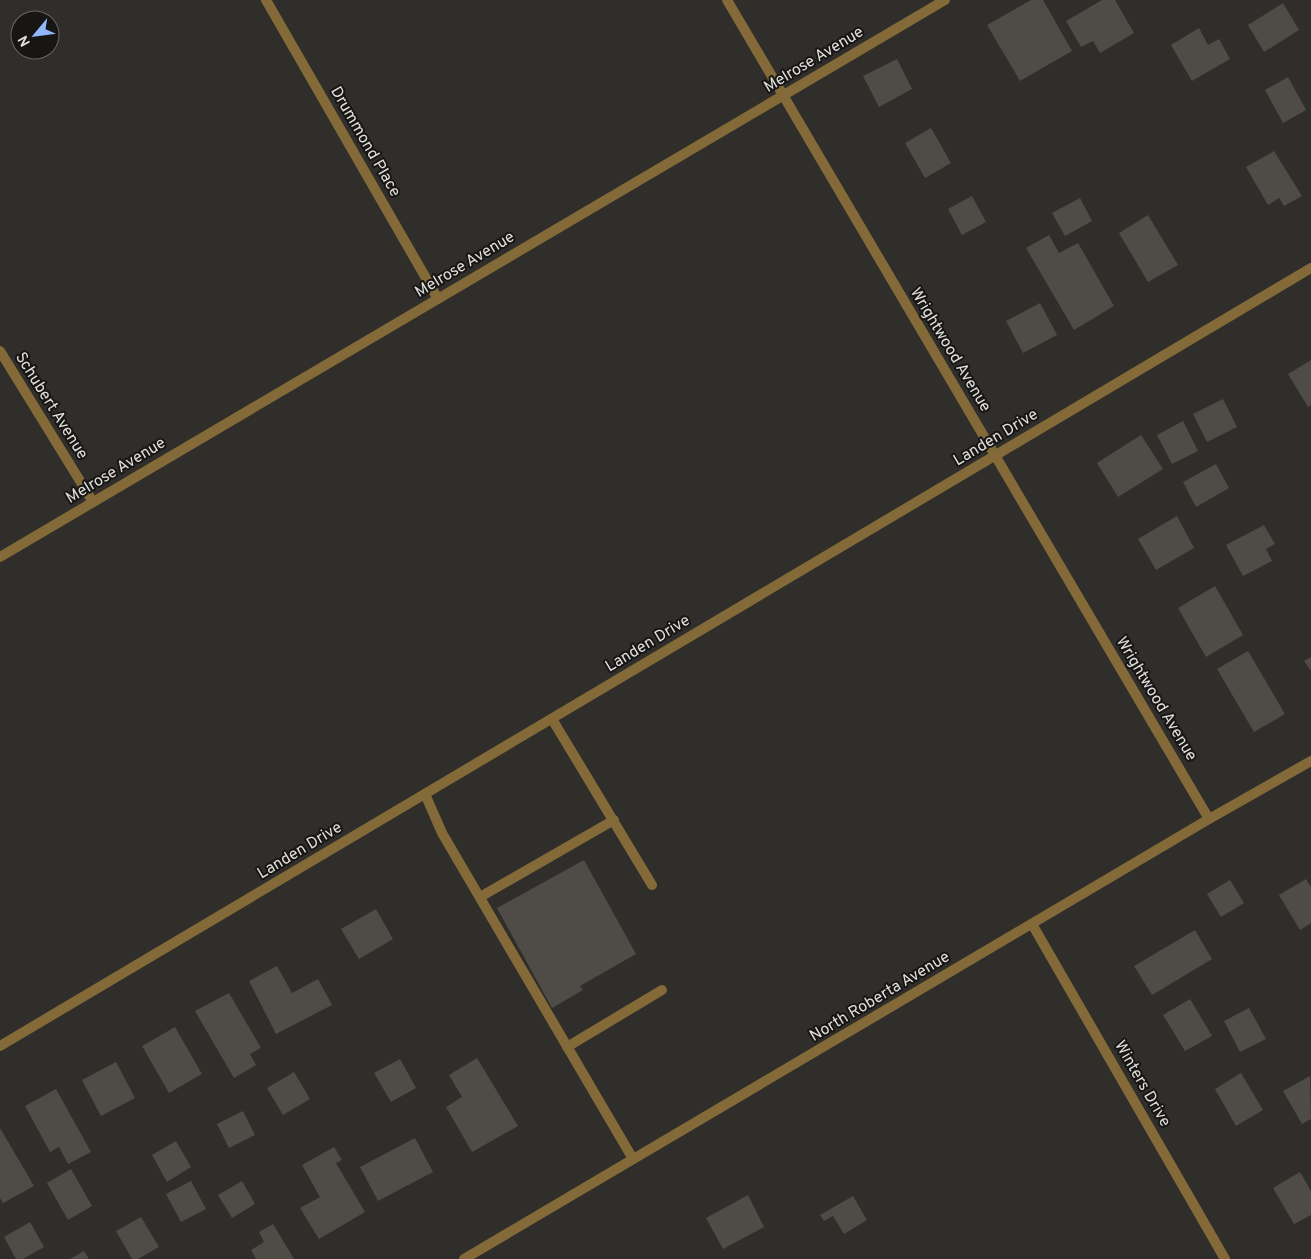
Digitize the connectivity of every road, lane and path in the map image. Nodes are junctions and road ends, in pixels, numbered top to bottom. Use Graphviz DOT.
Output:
graph roads {
  1 [pos="266,0"];
  2 [pos="727,0"];
  3 [pos="945,0"];
  4 [pos="782,96"];
  5 [pos="1311,268"];
  6 [pos="438,299"];
  7 [pos="0,350"];
  8 [pos="995,456"];
  9 [pos="93,502"];
  10 [pos="0,557"];
  11 [pos="552,719"];
  12 [pos="1311,761"];
  13 [pos="425,794"];
  14 [pos="1209,819"];
  15 [pos="614,820"];
  16 [pos="652,885"];
  17 [pos="480,897"];
  18 [pos="1032,924"];
  19 [pos="662,990"];
  20 [pos="0,1046"];
  21 [pos="567,1047"];
  22 [pos="633,1159"];
  23 [pos="464,1259"];
  24 [pos="1225,1259"];
  1 -- 6 [label="street, Drummond Place"];
  2 -- 4 [label="street, Wrightwood Avenue"];
  3 -- 4 [label="street, Melrose Avenue"];
  4 -- 6 [label="street, Melrose Avenue"];
  4 -- 8 [label="street, Wrightwood Avenue"];
  5 -- 8 [label="street, Landen Drive"];
  6 -- 9 [label="street, Melrose Avenue"];
  7 -- 9 [label="street, Schubert Avenue"];
  8 -- 11 [label="street, Landen Drive"];
  8 -- 14 [label="street, Wrightwood Avenue"];
  9 -- 10 [label="street, Melrose Avenue"];
  11 -- 13 [label="street, Landen Drive"];
  11 -- 15 [label="street"];
  12 -- 14 [label="street, North Roberta Avenue"];
  13 -- 17 [label="street"];
  13 -- 20 [label="street, Landen Drive"];
  14 -- 18 [label="street, North Roberta Avenue"];
  15 -- 16 [label="street"];
  15 -- 17 [label="street"];
  17 -- 21 [label="street"];
  18 -- 22 [label="street, North Roberta Avenue"];
  18 -- 24 [label="street, Winters Drive"];
  19 -- 21 [label="street"];
  21 -- 22 [label="street"];
  22 -- 23 [label="street, North Roberta Avenue"];
}
